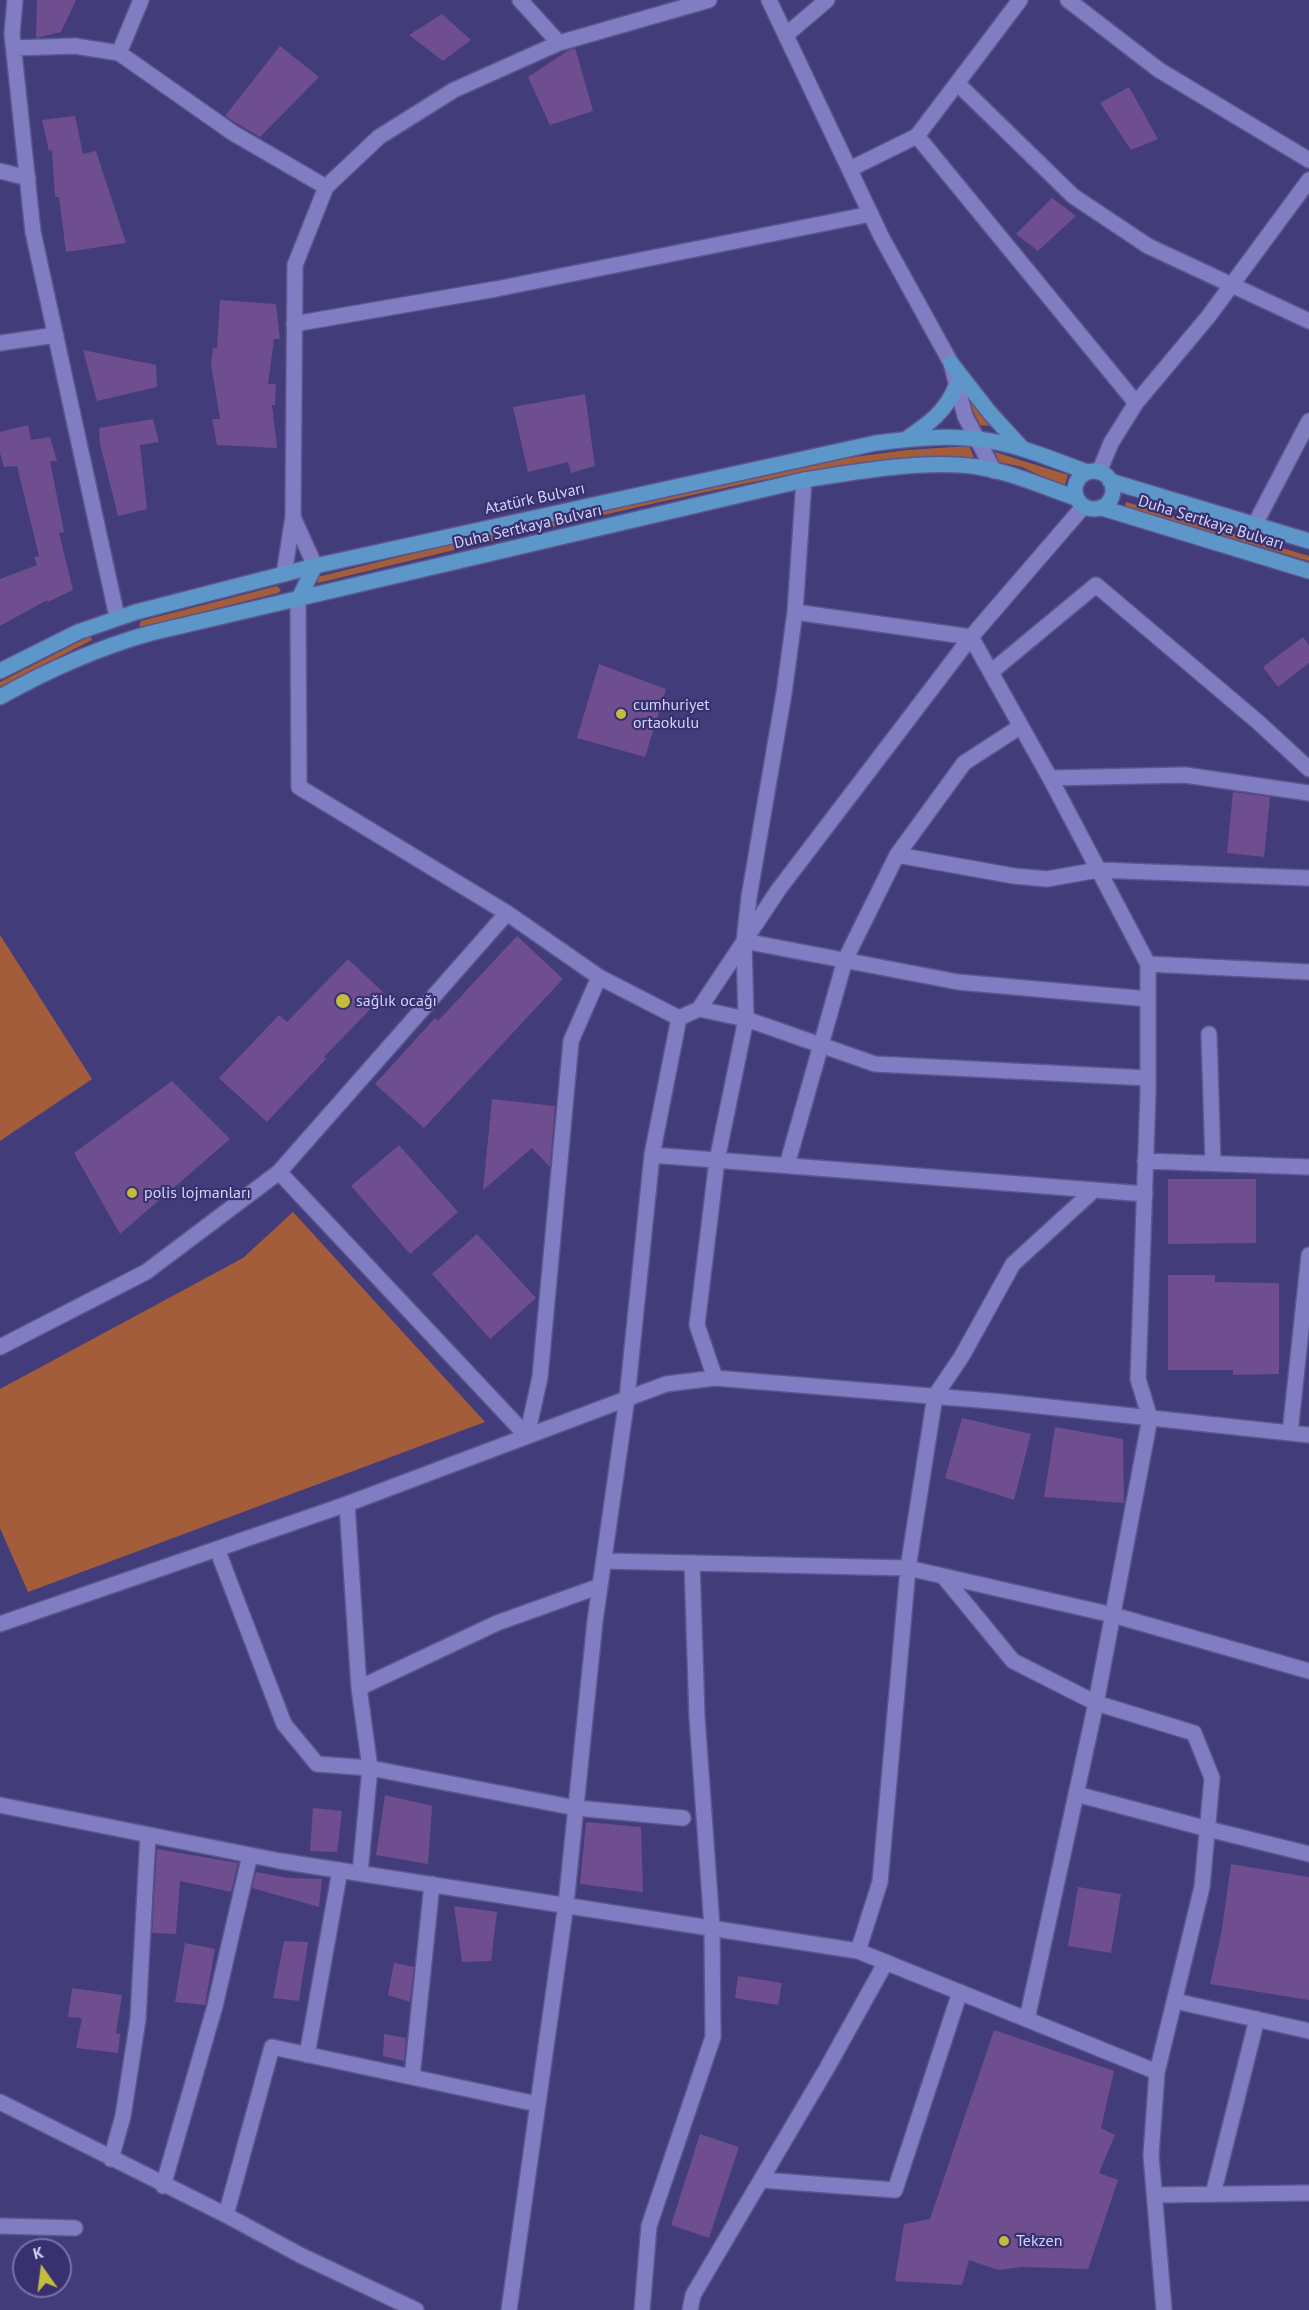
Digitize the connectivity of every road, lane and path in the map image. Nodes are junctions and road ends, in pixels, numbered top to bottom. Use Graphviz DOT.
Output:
graph roads {
  1 [pos="15,0"];
  2 [pos="141,0"];
  3 [pos="520,0"];
  4 [pos="709,0"];
  5 [pos="770,0"];
  6 [pos="827,0"];
  7 [pos="1020,0"];
  8 [pos="1068,0"];
  9 [pos="786,35"];
  10 [pos="560,43"];
  11 [pos="14,48"];
  12 [pos="119,53"];
  13 [pos="957,83"];
  14 [pos="917,136"];
  15 [pos="1309,160"];
  16 [pos="850,169"];
  17 [pos="0,171"];
  18 [pos="28,178"];
  19 [pos="1309,180"];
  20 [pos="326,187"];
  21 [pos="871,214"];
  22 [pos="1232,285"];
  23 [pos="1309,321"];
  24 [pos="294,324"];
  25 [pos="56,335"];
  26 [pos="0,343"];
  27 [pos="951,363"];
  28 [pos="956,386"];
  29 [pos="1136,403"];
  30 [pos="1309,421"];
  31 [pos="976,439"];
  32 [pos="906,440"];
  33 [pos="1023,449"];
  34 [pos="994,471"];
  35 [pos="1099,475"];
  36 [pos="804,480"];
  37 [pos="1079,502"];
  38 [pos="1102,508"];
  39 [pos="293,518"];
  40 [pos="1255,524"];
  41 [pos="1309,541"];
  42 [pos="315,566"];
  43 [pos="1309,571"];
  44 [pos="284,574"];
  45 [pos="298,600"];
  46 [pos="795,612"];
  47 [pos="117,617"];
  48 [pos="971,637"];
  49 [pos="124,641"];
  50 [pos="0,671"];
  51 [pos="991,672"];
  52 [pos="0,698"];
  53 [pos="1021,726"];
  54 [pos="1309,769"];
  55 [pos="1050,778"];
  56 [pos="1309,793"];
  57 [pos="897,855"];
  58 [pos="1098,870"];
  59 [pos="1309,878"];
  60 [pos="507,914"];
  61 [pos="744,941"];
  62 [pos="845,960"];
  63 [pos="1148,964"];
  64 [pos="1309,972"];
  65 [pos="599,977"];
  66 [pos="1148,999"];
  67 [pos="699,1009"];
  68 [pos="679,1018"];
  69 [pos="746,1019"];
  70 [pos="1209,1034"];
  71 [pos="820,1044"];
  72 [pos="1148,1078"];
  73 [pos="652,1155"];
  74 [pos="717,1160"];
  75 [pos="1145,1161"];
  76 [pos="1214,1163"];
  77 [pos="787,1165"];
  78 [pos="1309,1167"];
  79 [pos="279,1172"];
  80 [pos="1094,1190"];
  81 [pos="1145,1194"];
  82 [pos="1309,1255"];
  83 [pos="1308,1282"];
  84 [pos="0,1347"];
  85 [pos="715,1378"];
  86 [pos="935,1396"];
  87 [pos="627,1398"];
  88 [pos="1150,1418"];
  89 [pos="1290,1433"];
  90 [pos="1309,1435"];
  91 [pos="527,1436"];
  92 [pos="347,1504"];
  93 [pos="217,1549"];
  94 [pos="603,1561"];
  95 [pos="692,1563"];
  96 [pos="908,1568"];
  97 [pos="943,1576"];
  98 [pos="600,1586"];
  99 [pos="1113,1615"];
  100 [pos="0,1624"];
  101 [pos="1309,1671"];
  102 [pos="359,1688"];
  103 [pos="1096,1703"];
  104 [pos="370,1768"];
  105 [pos="1076,1794"];
  106 [pos="0,1805"];
  107 [pos="576,1808"];
  108 [pos="682,1818"];
  109 [pos="1208,1829"];
  110 [pos="148,1835"];
  111 [pos="1309,1854"];
  112 [pos="250,1855"];
  113 [pos="340,1870"];
  114 [pos="360,1873"];
  115 [pos="432,1884"];
  116 [pos="566,1904"];
  117 [pos="712,1927"];
  118 [pos="858,1951"];
  119 [pos="886,1962"];
  120 [pos="960,1992"];
  121 [pos="1174,2001"];
  122 [pos="1027,2019"];
  123 [pos="1257,2019"];
  124 [pos="1309,2031"];
  125 [pos="307,2055"];
  126 [pos="1157,2072"];
  127 [pos="412,2077"];
  128 [pos="0,2102"];
  129 [pos="537,2104"];
  130 [pos="111,2159"];
  131 [pos="760,2180"];
  132 [pos="163,2186"];
  133 [pos="1309,2193"];
  134 [pos="1213,2194"];
  135 [pos="1155,2195"];
  136 [pos="226,2215"];
  137 [pos="0,2226"];
  138 [pos="75,2228"];
  139 [pos="416,2310"];
  140 [pos="509,2310"];
  141 [pos="642,2310"];
  142 [pos="690,2310"];
  143 [pos="1164,2310"];
  1 -- 11 [label="street"];
  2 -- 12 [label="street"];
  3 -- 10 [label="street"];
  4 -- 10 [label="street"];
  5 -- 9 [label="street"];
  6 -- 9 [label="street"];
  7 -- 13 [label="street"];
  8 -- 15 [label="street"];
  9 -- 16 [label="street"];
  10 -- 20 [label="street"];
  11 -- 12 [label="street"];
  11 -- 18 [label="street"];
  12 -- 20 [label="street"];
  13 -- 14 [label="street"];
  13 -- 22 [label="street"];
  14 -- 16 [label="street"];
  14 -- 29 [label="street"];
  16 -- 21 [label="street"];
  17 -- 18 [label="street"];
  18 -- 25 [label="street"];
  19 -- 22 [label="street"];
  20 -- 24 [label="street"];
  21 -- 24 [label="street"];
  21 -- 27 [label="street"];
  22 -- 23 [label="street"];
  22 -- 29 [label="street"];
  24 -- 39 [label="street"];
  25 -- 26 [label="street"];
  25 -- 47 [label="street"];
  27 -- 28 [label="street"];
  27 -- 33 [label="main road"];
  28 -- 31 [label="street"];
  28 -- 32 [label="main road"];
  29 -- 35 [label="street"];
  30 -- 40 [label="street"];
  31 -- 32 [label="main road, Atatürk Bulvarı"];
  31 -- 33 [label="main road, Atatürk Bulvarı"];
  31 -- 34 [label="street"];
  32 -- 42 [label="main road, Atatürk Bulvarı"];
  33 -- 35 [label="main road, Atatürk Bulvarı"];
  34 -- 36 [label="main road, Duha Sertkaya Bulvarı"];
  34 -- 37 [label="main road, Duha Sertkaya Bulvarı"];
  35 -- 37 [label="main road"];
  35 -- 38 [label="main road"];
  35 -- 40 [label="main road, Duha Sertkaya Bulvarı"];
  36 -- 45 [label="main road, Duha Sertkaya Bulvarı"];
  36 -- 46 [label="street"];
  37 -- 38 [label="main road"];
  37 -- 48 [label="street"];
  38 -- 43 [label="main road, Duha Sertkaya Bulvarı"];
  39 -- 42 [label="street"];
  39 -- 44 [label="street"];
  40 -- 41 [label="main road, Duha Sertkaya Bulvarı"];
  42 -- 44 [label="main road, Atatürk Bulvarı"];
  42 -- 45 [label="main road"];
  44 -- 45 [label="main road"];
  44 -- 47 [label="main road, Atatürk Bulvarı"];
  45 -- 49 [label="main road, Duha Sertkaya Bulvarı"];
  45 -- 60 [label="street"];
  46 -- 48 [label="street"];
  46 -- 61 [label="street"];
  47 -- 49 [label="main road"];
  47 -- 50 [label="main road, Atatürk Bulvarı"];
  48 -- 51 [label="street"];
  48 -- 61 [label="street"];
  49 -- 52 [label="main road, Duha Sertkaya Bulvarı"];
  51 -- 53 [label="street"];
  51 -- 54 [label="street"];
  53 -- 55 [label="street"];
  53 -- 57 [label="street"];
  55 -- 56 [label="street"];
  55 -- 58 [label="street"];
  57 -- 58 [label="street"];
  57 -- 62 [label="street"];
  58 -- 59 [label="street"];
  58 -- 63 [label="street"];
  60 -- 65 [label="street"];
  60 -- 79 [label="street"];
  61 -- 62 [label="street"];
  61 -- 67 [label="street"];
  61 -- 69 [label="street"];
  62 -- 66 [label="street"];
  62 -- 71 [label="street"];
  63 -- 64 [label="street"];
  63 -- 66 [label="street"];
  65 -- 68 [label="street"];
  65 -- 91 [label="street"];
  66 -- 72 [label="street"];
  67 -- 68 [label="street"];
  67 -- 69 [label="street"];
  68 -- 73 [label="street"];
  69 -- 71 [label="street"];
  69 -- 74 [label="street"];
  70 -- 76 [label="street"];
  71 -- 72 [label="street"];
  71 -- 77 [label="street"];
  72 -- 75 [label="street"];
  73 -- 74 [label="street"];
  73 -- 87 [label="street"];
  74 -- 77 [label="street"];
  74 -- 85 [label="street"];
  75 -- 76 [label="street"];
  75 -- 81 [label="street"];
  76 -- 78 [label="street"];
  77 -- 80 [label="street"];
  79 -- 84 [label="street"];
  79 -- 91 [label="street"];
  80 -- 81 [label="street"];
  80 -- 86 [label="street"];
  81 -- 88 [label="street"];
  82 -- 83 [label="street"];
  83 -- 89 [label="street"];
  85 -- 86 [label="street"];
  85 -- 87 [label="street"];
  86 -- 88 [label="street"];
  86 -- 96 [label="street"];
  87 -- 91 [label="street"];
  87 -- 94 [label="street"];
  88 -- 89 [label="street"];
  88 -- 99 [label="street"];
  89 -- 90 [label="street"];
  91 -- 92 [label="street"];
  92 -- 93 [label="street"];
  92 -- 102 [label="street"];
  93 -- 100 [label="street"];
  93 -- 104 [label="street"];
  94 -- 95 [label="street"];
  94 -- 98 [label="street"];
  95 -- 96 [label="street"];
  95 -- 117 [label="street"];
  96 -- 97 [label="street"];
  96 -- 118 [label="street"];
  97 -- 99 [label="street"];
  97 -- 103 [label="street"];
  98 -- 102 [label="street"];
  98 -- 107 [label="street"];
  99 -- 101 [label="street"];
  99 -- 103 [label="street"];
  102 -- 104 [label="street"];
  103 -- 105 [label="street"];
  103 -- 109 [label="street"];
  104 -- 107 [label="street"];
  104 -- 114 [label="street"];
  105 -- 109 [label="street"];
  105 -- 122 [label="street"];
  106 -- 110 [label="street"];
  107 -- 108 [label="street"];
  107 -- 116 [label="street"];
  109 -- 111 [label="street"];
  109 -- 121 [label="street"];
  110 -- 112 [label="street"];
  110 -- 130 [label="street"];
  112 -- 113 [label="street"];
  112 -- 132 [label="street"];
  113 -- 114 [label="street"];
  113 -- 125 [label="street"];
  114 -- 115 [label="street"];
  115 -- 116 [label="street"];
  115 -- 127 [label="street"];
  116 -- 117 [label="street"];
  116 -- 129 [label="street"];
  117 -- 118 [label="street"];
  117 -- 141 [label="street"];
  118 -- 119 [label="street"];
  119 -- 120 [label="street"];
  119 -- 131 [label="street"];
  120 -- 122 [label="street"];
  120 -- 131 [label="street"];
  121 -- 123 [label="street"];
  121 -- 126 [label="street"];
  122 -- 126 [label="street"];
  123 -- 124 [label="street"];
  123 -- 134 [label="street"];
  125 -- 127 [label="street"];
  125 -- 136 [label="street"];
  126 -- 135 [label="street"];
  127 -- 129 [label="street"];
  128 -- 130 [label="street"];
  129 -- 140 [label="street"];
  130 -- 132 [label="street"];
  131 -- 142 [label="street"];
  132 -- 136 [label="street"];
  133 -- 134 [label="street"];
  134 -- 135 [label="street"];
  135 -- 143 [label="street"];
  136 -- 139 [label="street"];
  137 -- 138 [label="street"];
}
